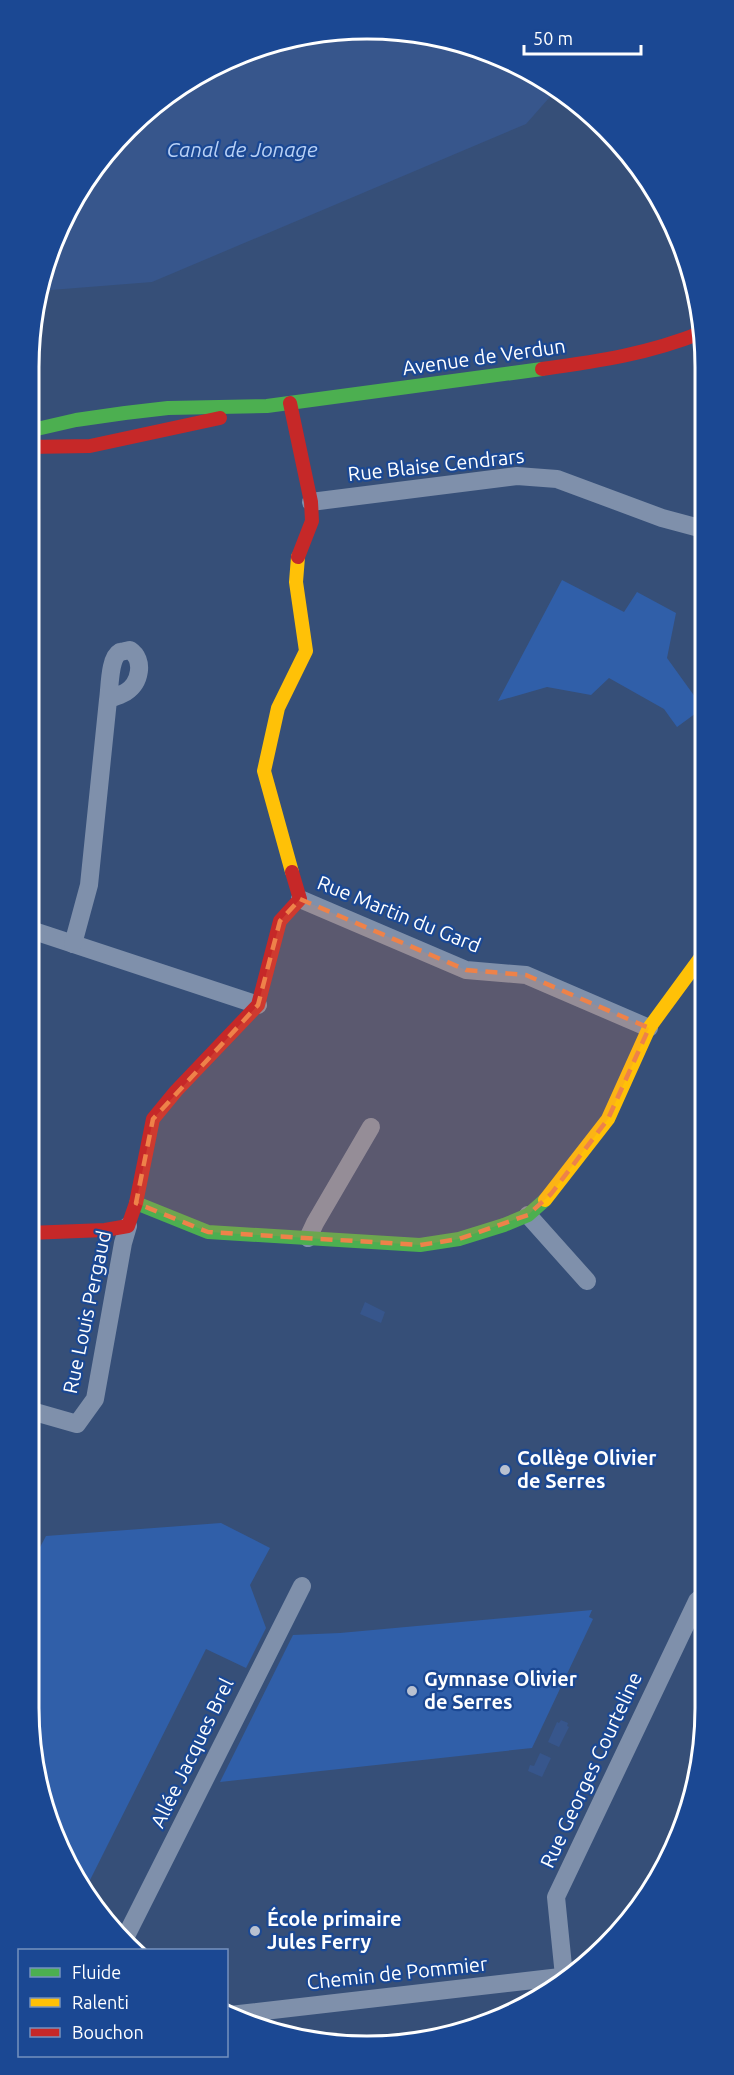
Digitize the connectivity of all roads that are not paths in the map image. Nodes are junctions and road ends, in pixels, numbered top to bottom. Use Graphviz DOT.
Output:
graph roads {
  1 [pos="693,336"];
  2 [pos="290,403"];
  3 [pos="267,406"];
  4 [pos="39,428"];
  5 [pos="39,447"];
  6 [pos="310,502"];
  7 [pos="695,527"];
  8 [pos="108,700"];
  9 [pos="300,899"];
  10 [pos="39,932"];
  11 [pos="73,944"];
  12 [pos="695,965"];
  13 [pos="258,1005"];
  14 [pos="649,1028"];
  15 [pos="372,1127"];
  16 [pos="136,1203"];
  17 [pos="528,1215"];
  18 [pos="128,1226"];
  19 [pos="39,1233"];
  20 [pos="308,1238"];
  21 [pos="587,1281"];
  22 [pos="39,1413"];
  23 [pos="302,1586"];
  24 [pos="695,1605"];
  25 [pos="128,1932"];
  26 [pos="565,1969"];
  27 [pos="554,1977"];
  28 [pos="246,2013"];
  1 -- 2 [label="street, Avenue de Verdun"];
  2 -- 3 [label="street, Avenue de Verdun"];
  2 -- 6 [label="street"];
  3 -- 4 [label="street, Avenue de Verdun"];
  3 -- 5 [label="street, Avenue de Verdun"];
  6 -- 7 [label="street, Rue Blaise Cendrars"];
  6 -- 9 [label="street"];
  8 -- 11 [label="street"];
  9 -- 13 [label="street"];
  9 -- 14 [label="street, Rue Martin du Gard"];
  10 -- 11 [label="street"];
  11 -- 13 [label="street"];
  12 -- 14 [label="street"];
  13 -- 16 [label="street"];
  14 -- 17 [label="street"];
  15 -- 20 [label="street"];
  16 -- 18 [label="street"];
  16 -- 20 [label="street"];
  17 -- 20 [label="street"];
  17 -- 21 [label="street"];
  18 -- 19 [label="street"];
  18 -- 22 [label="street, Rue Louis Pergaud"];
  23 -- 25 [label="street, Allée Jacques Brel"];
  24 -- 26 [label="street, Rue Georges Courteline"];
  27 -- 28 [label="street, Chemin de Pommier"];
}
